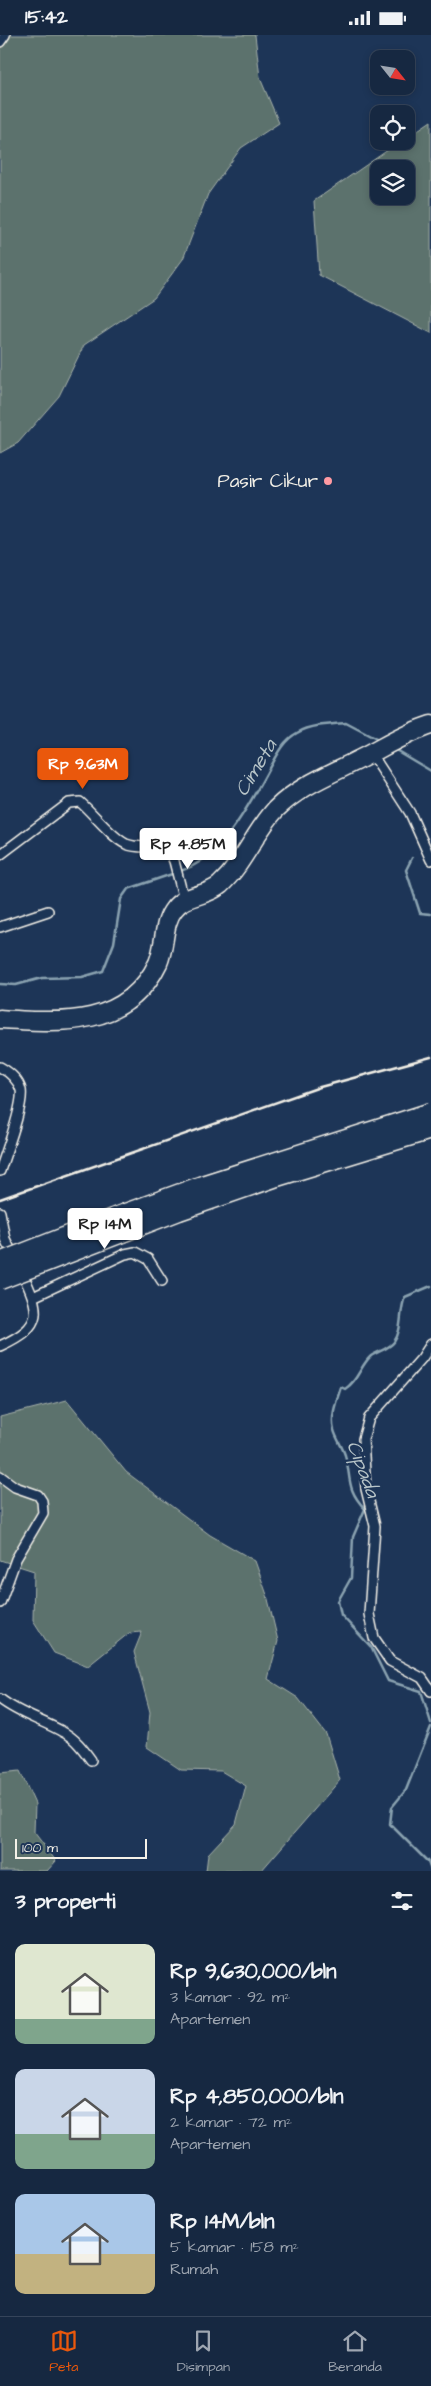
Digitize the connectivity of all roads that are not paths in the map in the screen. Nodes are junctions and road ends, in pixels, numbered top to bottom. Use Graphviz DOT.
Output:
graph roads {
  1 [pos="6,35"];
  2 [pos="0,42"];
  3 [pos="431,725"];
  4 [pos="375,751"];
  5 [pos="0,855"];
  6 [pos="430,857"];
  7 [pos="182,893"];
  8 [pos="48,911"];
  9 [pos="0,927"];
  10 [pos="0,1019"];
  11 [pos="0,1067"];
  12 [pos="431,1111"];
  13 [pos="431,1130"];
  14 [pos="0,1171"];
  15 [pos="0,1212"];
  16 [pos="0,1263"];
  17 [pos="0,1280"];
  18 [pos="162,1281"];
  19 [pos="33,1297"];
  20 [pos="431,1344"];
  21 [pos="0,1346"];
  22 [pos="0,1476"];
  23 [pos="0,1603"];
  24 [pos="431,1691"];
  25 [pos="0,1699"];
  26 [pos="91,1760"];
  1 -- 2 [label="street"];
  3 -- 4 [label="highway"];
  4 -- 6 [label="street"];
  4 -- 7 [label="highway"];
  5 -- 7 [label="street"];
  7 -- 10 [label="highway"];
  8 -- 9 [label="street"];
  11 -- 14 [label="street"];
  12 -- 16 [label="highway, bridge"];
  13 -- 17 [label="highway, bridge"];
  15 -- 19 [label="street"];
  18 -- 19 [label="street"];
  19 -- 21 [label="street"];
  20 -- 24 [label="street"];
  22 -- 23 [label="street"];
  25 -- 26 [label="street"];
}
